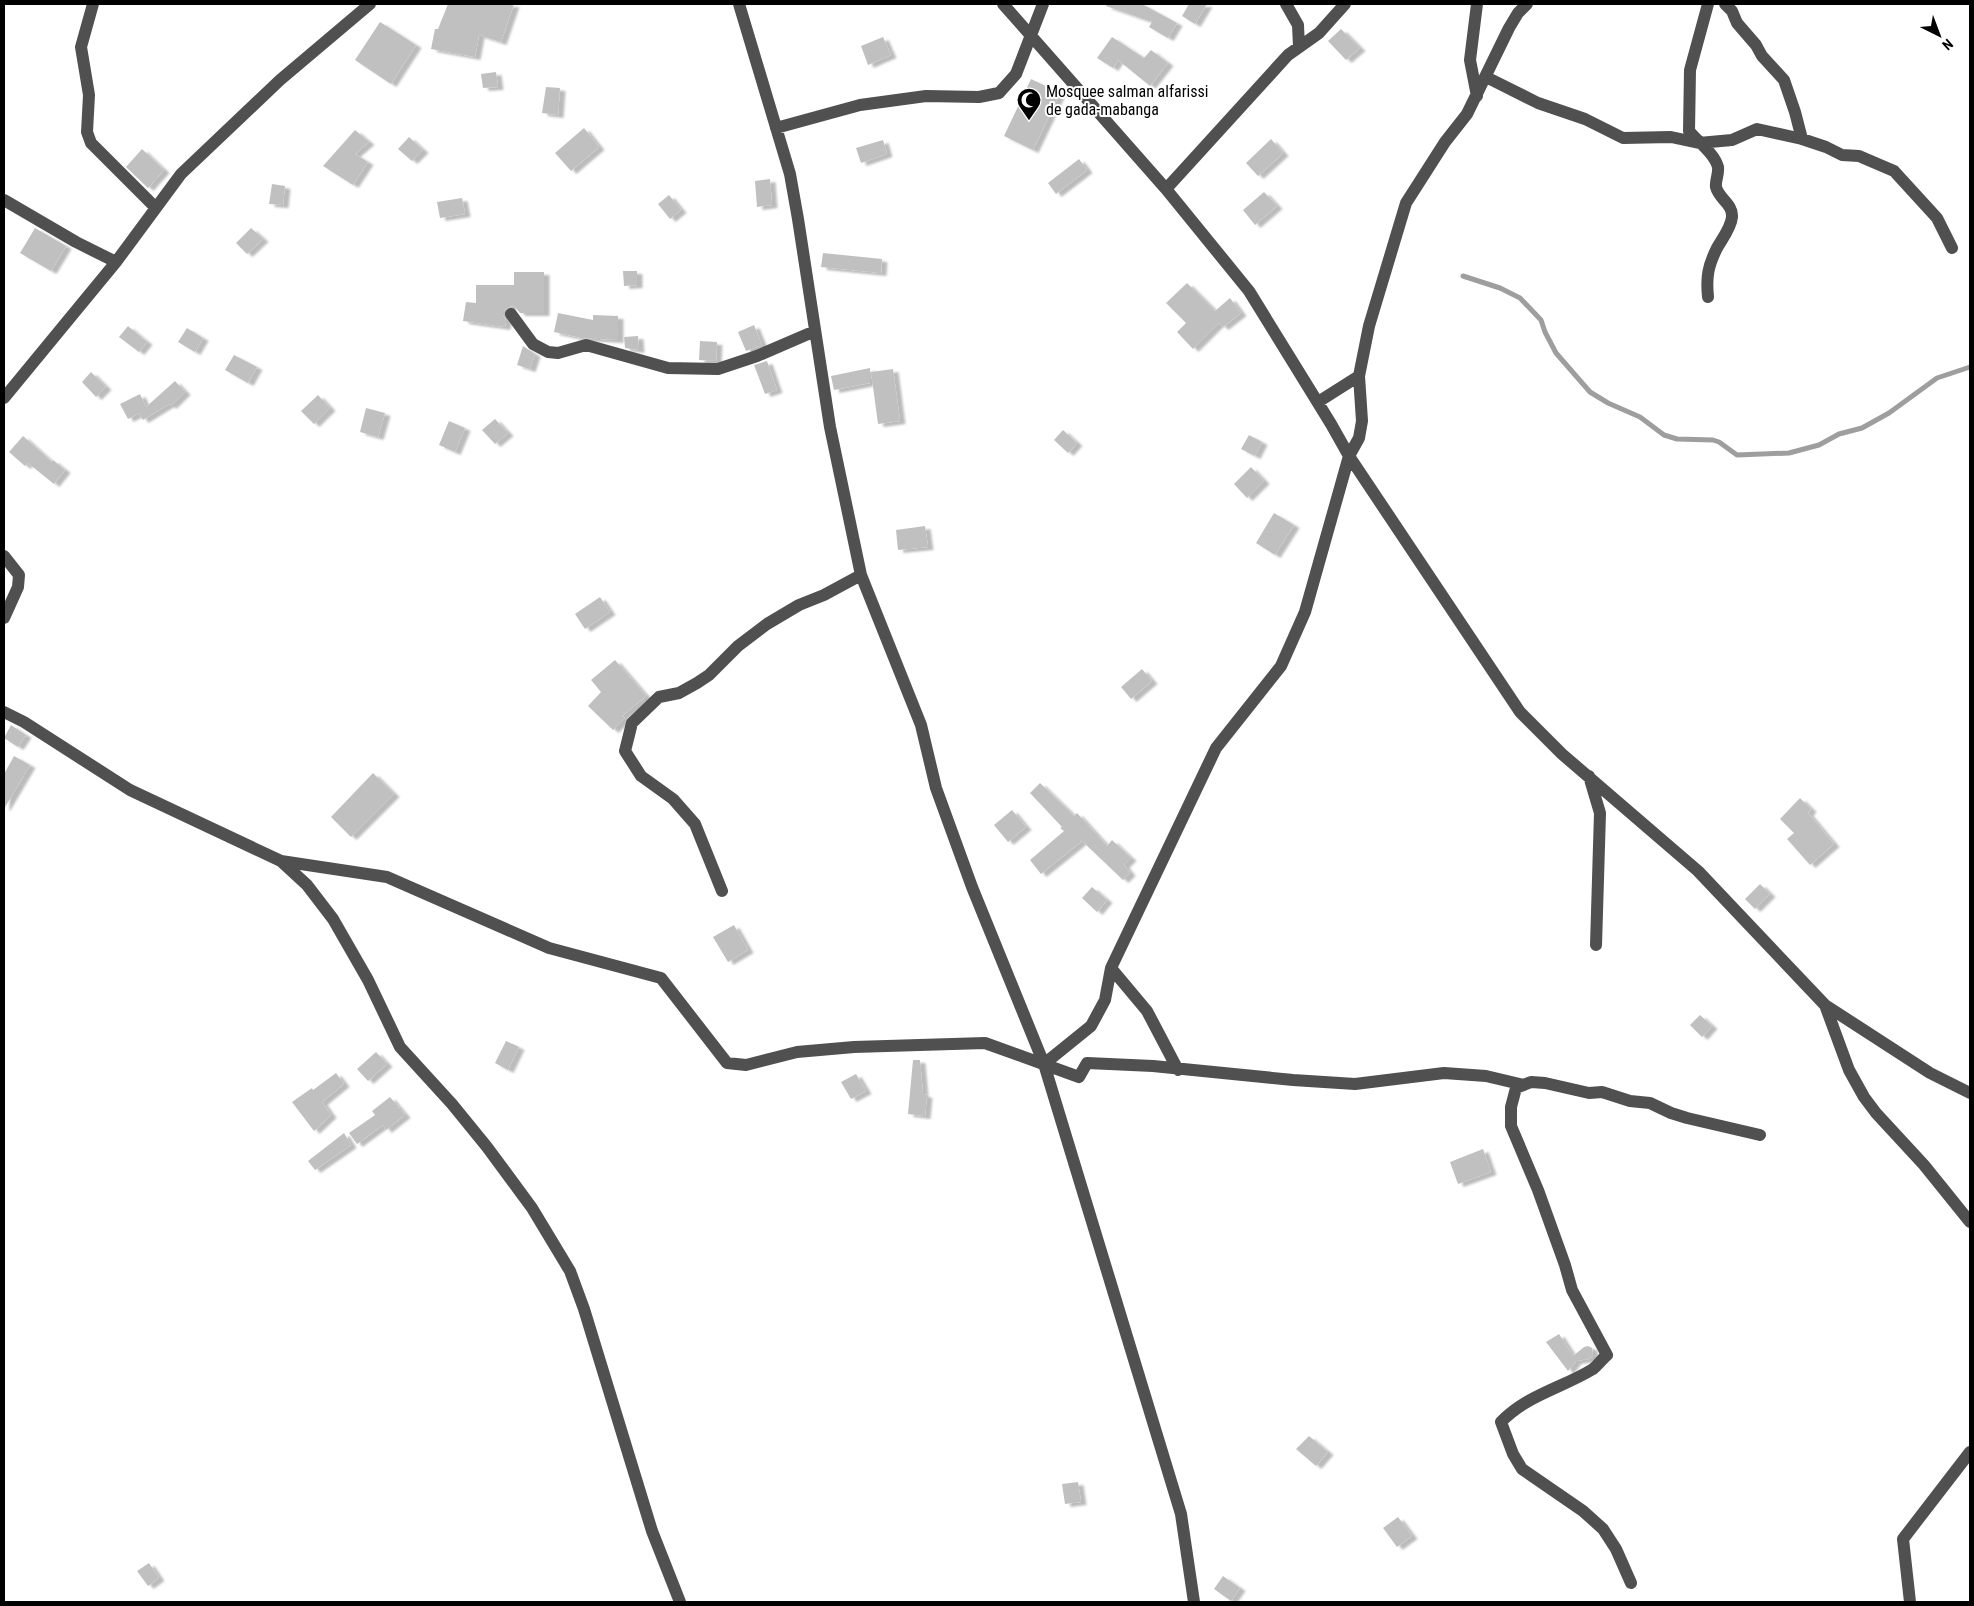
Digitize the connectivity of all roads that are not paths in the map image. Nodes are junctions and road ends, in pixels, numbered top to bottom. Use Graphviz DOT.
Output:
graph roads {
  1 [pos="93,4"];
  2 [pos="370,4"];
  3 [pos="739,4"];
  4 [pos="1002,4"];
  5 [pos="1043,4"];
  6 [pos="1286,4"];
  7 [pos="1345,4"];
  8 [pos="1477,4"];
  9 [pos="1526,4"];
  10 [pos="1708,4"];
  11 [pos="1725,4"];
  12 [pos="1029,36"];
  13 [pos="1299,47"];
  14 [pos="1486,76"];
  15 [pos="1477,96"];
  16 [pos="776,128"];
  17 [pos="1802,139"];
  18 [pos="1699,143"];
  19 [pos="1166,189"];
  20 [pos="4,200"];
  21 [pos="156,207"];
  22 [pos="1952,248"];
  23 [pos="116,262"];
  24 [pos="1708,297"];
  25 [pos="512,314"];
  26 [pos="815,331"];
  27 [pos="1359,376"];
  28 [pos="4,398"];
  29 [pos="1318,402"];
  30 [pos="1349,456"];
  31 [pos="4,556"];
  32 [pos="861,574"];
  33 [pos="4,618"];
  34 [pos="4,712"];
  35 [pos="1588,776"];
  36 [pos="281,862"];
  37 [pos="722,891"];
  38 [pos="1596,944"];
  39 [pos="1111,968"];
  40 [pos="1825,1005"];
  41 [pos="1044,1064"];
  42 [pos="1178,1070"];
  43 [pos="1524,1085"];
  44 [pos="1970,1093"];
  45 [pos="1760,1134"];
  46 [pos="1970,1222"];
  47 [pos="1970,1452"];
  48 [pos="1631,1583"];
  49 [pos="680,1602"];
  50 [pos="1194,1602"];
  51 [pos="1910,1602"];
  1 -- 21 [label="street"];
  2 -- 21 [label="street"];
  3 -- 16 [label="street"];
  4 -- 12 [label="street"];
  5 -- 12 [label="street"];
  6 -- 13 [label="street"];
  7 -- 13 [label="street"];
  8 -- 15 [label="street"];
  9 -- 14 [label="street"];
  10 -- 18 [label="street"];
  11 -- 17 [label="street"];
  12 -- 16 [label="street"];
  12 -- 19 [label="street"];
  13 -- 19 [label="street"];
  14 -- 15 [label="street"];
  14 -- 18 [label="street"];
  15 -- 27 [label="street"];
  16 -- 26 [label="street"];
  17 -- 18 [label="street"];
  17 -- 22 [label="street"];
  18 -- 24 [label="street"];
  19 -- 29 [label="street"];
  20 -- 23 [label="street"];
  21 -- 23 [label="street"];
  23 -- 28 [label="street"];
  25 -- 26 [label="street"];
  26 -- 32 [label="street"];
  27 -- 29 [label="street"];
  27 -- 30 [label="street"];
  29 -- 30 [label="street"];
  30 -- 35 [label="street"];
  30 -- 39 [label="street"];
  31 -- 33 [label="street"];
  32 -- 37 [label="street"];
  32 -- 41 [label="street"];
  34 -- 36 [label="street"];
  35 -- 38 [label="street"];
  35 -- 40 [label="street"];
  36 -- 41 [label="street"];
  36 -- 49 [label="street"];
  39 -- 41 [label="street"];
  39 -- 42 [label="street"];
  40 -- 44 [label="street"];
  40 -- 46 [label="street"];
  41 -- 42 [label="street"];
  41 -- 50 [label="street"];
  42 -- 43 [label="street"];
  43 -- 45 [label="street"];
  43 -- 48 [label="street"];
  47 -- 51 [label="street"];
}
